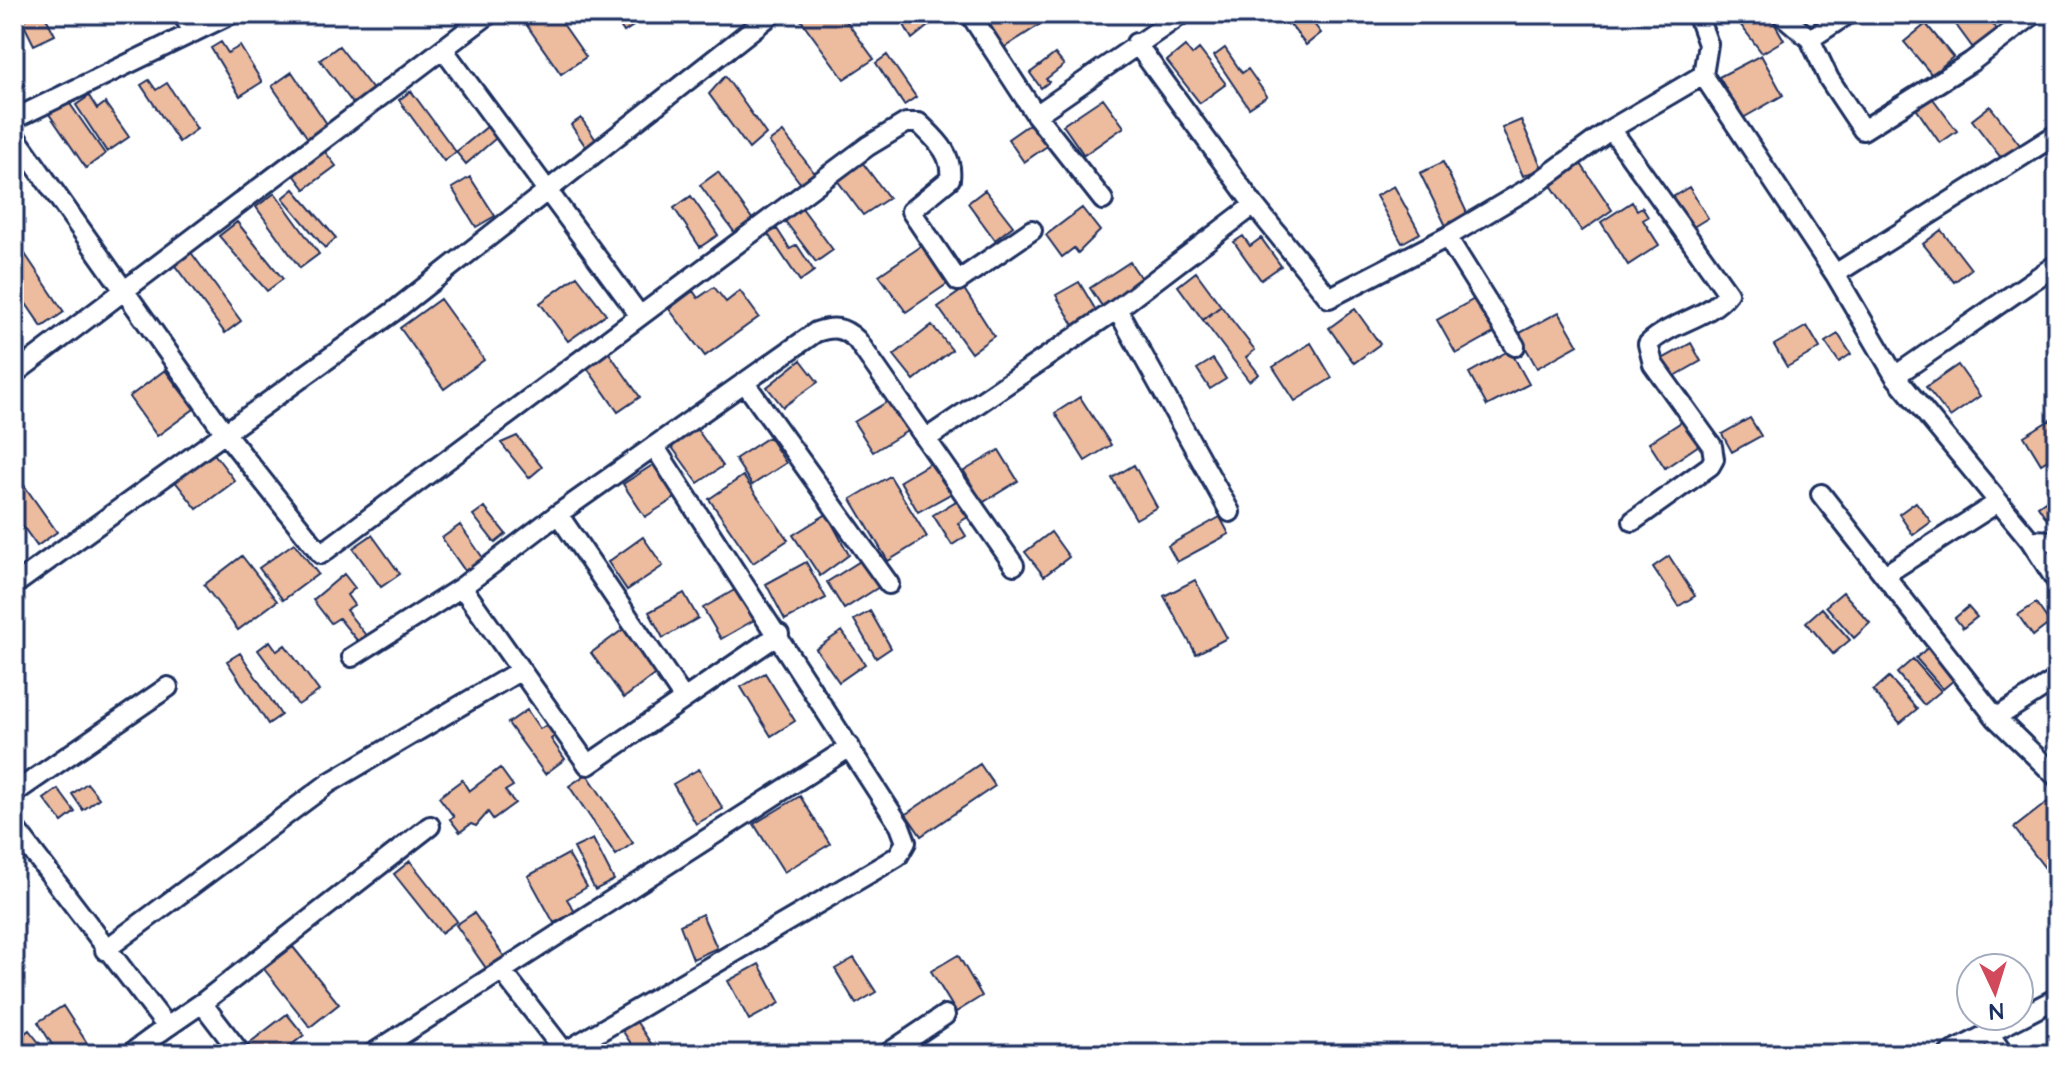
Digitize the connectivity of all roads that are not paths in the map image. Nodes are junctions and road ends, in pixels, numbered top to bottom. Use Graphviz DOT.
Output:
graph roads {
  1 [pos="182,14"];
  2 [pos="231,14"];
  3 [pos="489,14"];
  4 [pos="772,14"];
  5 [pos="970,14"];
  6 [pos="1182,14"];
  7 [pos="1697,14"];
  8 [pos="1781,14"];
  9 [pos="1848,14"];
  10 [pos="2034,14"];
  11 [pos="194,32"];
  12 [pos="1810,39"];
  13 [pos="1136,43"];
  14 [pos="443,49"];
  15 [pos="1703,75"];
  16 [pos="1036,115"];
  17 [pos="14,119"];
  18 [pos="1611,129"];
  19 [pos="14,135"];
  20 [pos="2056,136"];
  21 [pos="548,190"];
  22 [pos="1103,200"];
  23 [pos="1254,205"];
  24 [pos="1032,230"];
  25 [pos="1447,237"];
  26 [pos="2057,264"];
  27 [pos="1835,274"];
  28 [pos="124,292"];
  29 [pos="1117,309"];
  30 [pos="640,316"];
  31 [pos="1515,346"];
  32 [pos="14,374"];
  33 [pos="1895,376"];
  34 [pos="745,383"];
  35 [pos="225,433"];
  36 [pos="926,439"];
  37 [pos="654,446"];
  38 [pos="1821,494"];
  39 [pos="1997,503"];
  40 [pos="1230,512"];
  41 [pos="558,514"];
  42 [pos="1633,521"];
  43 [pos="2030,540"];
  44 [pos="2057,541"];
  45 [pos="1014,565"];
  46 [pos="1886,574"];
  47 [pos="2057,582"];
  48 [pos="889,584"];
  49 [pos="14,585"];
  50 [pos="462,587"];
  51 [pos="779,634"];
  52 [pos="352,657"];
  53 [pos="521,670"];
  54 [pos="2057,679"];
  55 [pos="168,687"];
  56 [pos="684,699"];
  57 [pos="1996,718"];
  58 [pos="850,747"];
  59 [pos="2057,777"];
  60 [pos="14,793"];
  61 [pos="430,826"];
  62 [pos="14,827"];
  63 [pos="105,950"];
  64 [pos="502,971"];
  65 [pos="2057,998"];
  66 [pos="202,1003"];
  67 [pos="945,1015"];
  68 [pos="167,1027"];
  69 [pos="1989,1033"];
  70 [pos="562,1053"];
  71 [pos="130,1054"];
  72 [pos="241,1054"];
  73 [pos="372,1054"];
  74 [pos="887,1054"];
  75 [pos="1949,1054"];
  76 [pos="2003,1054"];
  1 -- 11 [label="street"];
  2 -- 11 [label="street"];
  3 -- 14 [label="street"];
  4 -- 21 [label="street"];
  5 -- 16 [label="street"];
  6 -- 13 [label="street"];
  7 -- 15 [label="street"];
  8 -- 12 [label="street"];
  9 -- 12 [label="street"];
  10 -- 12 [label="street"];
  11 -- 17 [label="street"];
  13 -- 16 [label="street"];
  13 -- 23 [label="street"];
  14 -- 21 [label="street"];
  14 -- 28 [label="street"];
  15 -- 18 [label="street"];
  15 -- 27 [label="street"];
  16 -- 22 [label="street"];
  18 -- 25 [label="street"];
  18 -- 42 [label="street"];
  19 -- 28 [label="street"];
  20 -- 27 [label="street"];
  21 -- 30 [label="street"];
  21 -- 35 [label="street"];
  23 -- 25 [label="street"];
  23 -- 29 [label="street"];
  24 -- 30 [label="street"];
  25 -- 31 [label="street"];
  26 -- 33 [label="street"];
  27 -- 33 [label="street"];
  28 -- 32 [label="street"];
  28 -- 35 [label="street"];
  29 -- 36 [label="street"];
  29 -- 40 [label="street"];
  30 -- 35 [label="street"];
  33 -- 39 [label="street"];
  34 -- 36 [label="street"];
  34 -- 37 [label="street"];
  34 -- 48 [label="street"];
  35 -- 49 [label="street"];
  36 -- 45 [label="street"];
  37 -- 41 [label="street"];
  37 -- 51 [label="street"];
  38 -- 46 [label="street"];
  39 -- 43 [label="street"];
  39 -- 46 [label="street"];
  41 -- 50 [label="street"];
  41 -- 56 [label="street"];
  43 -- 44 [label="street"];
  43 -- 47 [label="street"];
  46 -- 57 [label="street"];
  50 -- 52 [label="street"];
  50 -- 53 [label="street"];
  51 -- 56 [label="street"];
  51 -- 58 [label="street"];
  53 -- 56 [label="street"];
  53 -- 63 [label="street"];
  54 -- 57 [label="street"];
  55 -- 60 [label="street"];
  57 -- 59 [label="street"];
  58 -- 64 [label="street"];
  58 -- 70 [label="street"];
  61 -- 66 [label="street"];
  62 -- 63 [label="street"];
  63 -- 68 [label="street"];
  64 -- 70 [label="street"];
  64 -- 73 [label="street"];
  65 -- 69 [label="street"];
  66 -- 68 [label="street"];
  66 -- 72 [label="street"];
  67 -- 74 [label="street"];
  68 -- 71 [label="street"];
  69 -- 75 [label="street"];
  69 -- 76 [label="street"];
}
